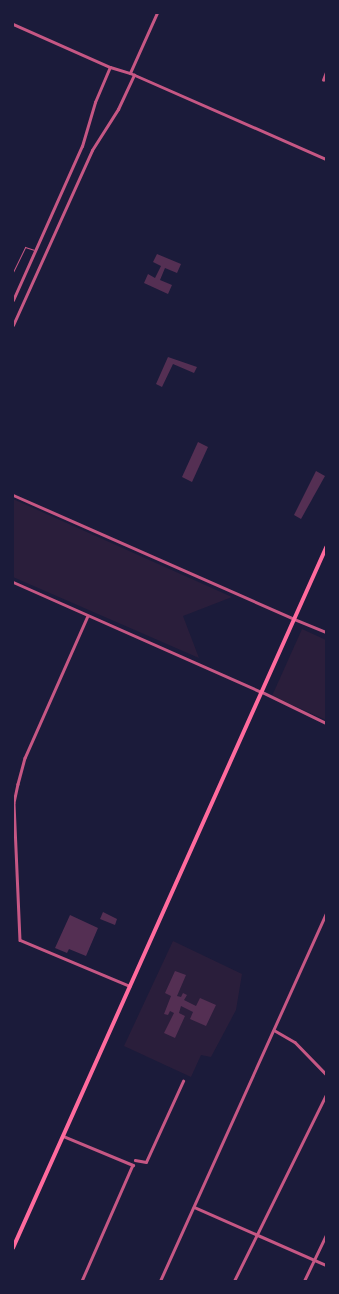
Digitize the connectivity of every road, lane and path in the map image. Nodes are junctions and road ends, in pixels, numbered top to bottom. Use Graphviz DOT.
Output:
graph roads {
  1 [pos="157,13"];
  2 [pos="13,24"];
  3 [pos="110,67"];
  4 [pos="326,72"];
  5 [pos="130,73"];
  6 [pos="134,75"];
  7 [pos="323,80"];
  8 [pos="326,159"];
  9 [pos="35,250"];
  10 [pos="13,272"];
  11 [pos="13,300"];
  12 [pos="13,325"];
  13 [pos="13,495"];
  14 [pos="326,548"];
  15 [pos="13,582"];
  16 [pos="88,616"];
  17 [pos="294,619"];
  18 [pos="326,632"];
  19 [pos="261,692"];
  20 [pos="326,723"];
  21 [pos="326,914"];
  22 [pos="130,986"];
  23 [pos="274,1030"];
  24 [pos="326,1074"];
  25 [pos="183,1080"];
  26 [pos="326,1095"];
  27 [pos="62,1135"];
  28 [pos="136,1160"];
  29 [pos="194,1207"];
  30 [pos="257,1234"];
  31 [pos="326,1235"];
  32 [pos="13,1248"];
  33 [pos="314,1260"];
  34 [pos="326,1265"];
  35 [pos="82,1281"];
  36 [pos="160,1281"];
  37 [pos="234,1281"];
  38 [pos="304,1281"];
  1 -- 5 [label="street"];
  2 -- 3 [label="street"];
  3 -- 5 [label="street"];
  3 -- 9 [label="street"];
  4 -- 7 [label="street"];
  5 -- 6 [label="street"];
  6 -- 8 [label="street"];
  6 -- 12 [label="street"];
  9 -- 10 [label="lane"];
  9 -- 11 [label="street"];
  13 -- 17 [label="street"];
  14 -- 17 [label="main road"];
  15 -- 16 [label="street"];
  16 -- 19 [label="street"];
  16 -- 22 [label="street"];
  17 -- 18 [label="street"];
  17 -- 19 [label="main road"];
  19 -- 20 [label="street"];
  19 -- 22 [label="main road"];
  21 -- 23 [label="street"];
  22 -- 27 [label="main road"];
  23 -- 24 [label="street"];
  23 -- 29 [label="street"];
  25 -- 28 [label="street"];
  26 -- 30 [label="street"];
  27 -- 32 [label="main road"];
  27 -- 35 [label="street"];
  29 -- 30 [label="street"];
  29 -- 36 [label="street"];
  30 -- 33 [label="street"];
  30 -- 37 [label="street"];
  31 -- 33 [label="street"];
  33 -- 34 [label="street"];
  33 -- 38 [label="street"];
}
